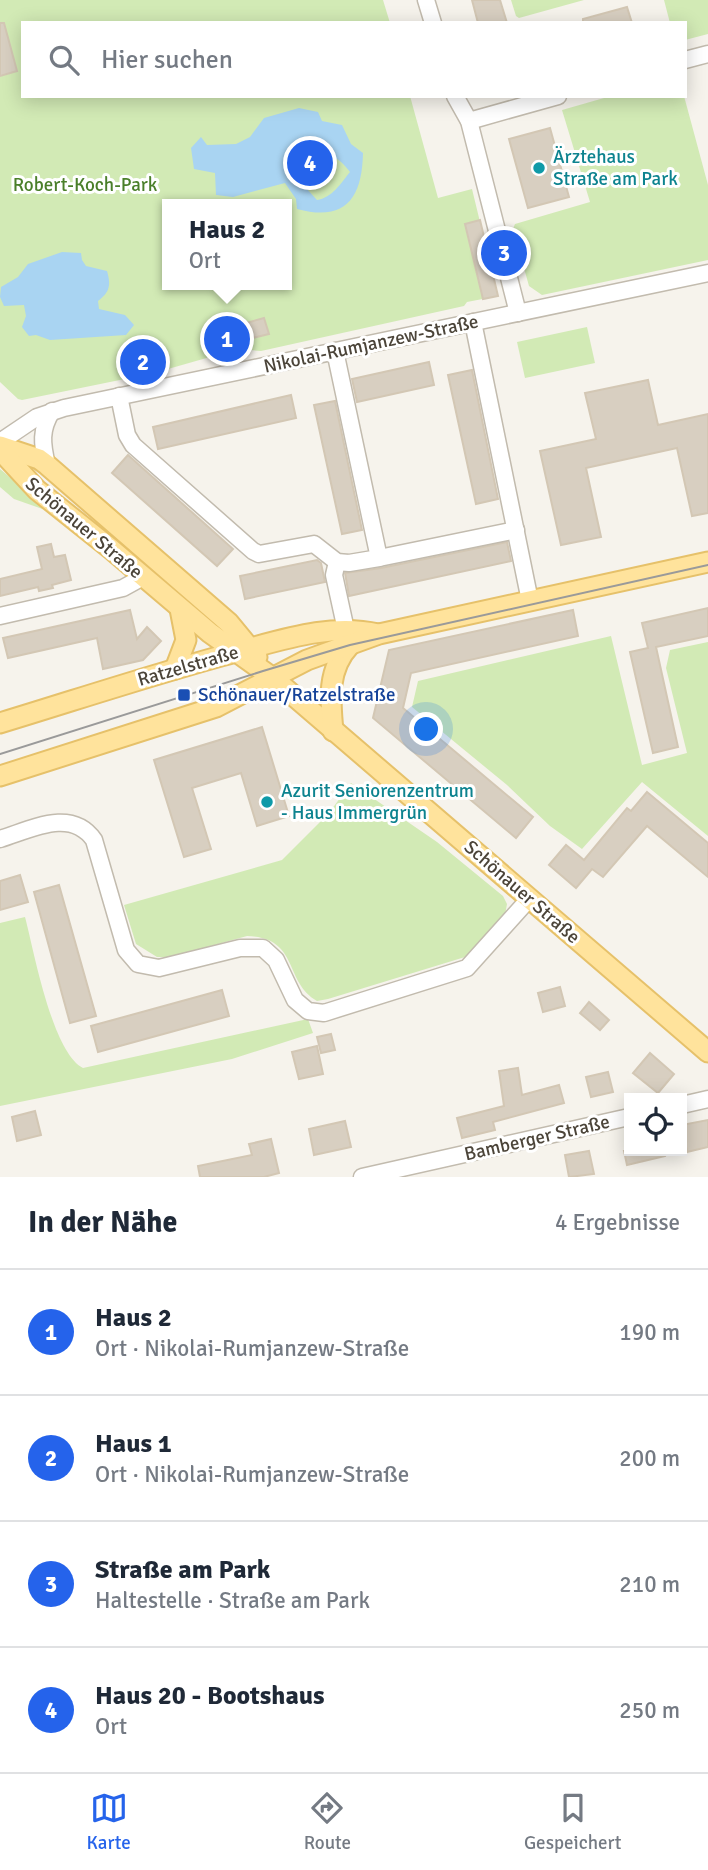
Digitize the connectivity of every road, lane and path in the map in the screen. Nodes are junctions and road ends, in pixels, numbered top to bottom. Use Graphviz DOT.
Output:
graph roads {
  1 [pos="426,0"];
  2 [pos="432,21"];
  3 [pos="708,54"];
  4 [pos="687,59"];
  5 [pos="456,98"];
  6 [pos="551,98"];
  7 [pos="469,121"];
  8 [pos="708,273"];
  9 [pos="518,313"];
  10 [pos="473,322"];
  11 [pos="335,351"];
  12 [pos="119,397"];
  13 [pos="52,411"];
  14 [pos="0,446"];
  15 [pos="47,465"];
  16 [pos="516,530"];
  17 [pos="379,558"];
  18 [pos="337,562"];
  19 [pos="708,562"];
  20 [pos="143,577"];
  21 [pos="530,601"];
  22 [pos="180,608"];
  23 [pos="0,616"];
  24 [pos="348,638"];
  25 [pos="244,650"];
  26 [pos="175,669"];
  27 [pos="273,678"];
  28 [pos="0,723"];
  29 [pos="333,730"];
  30 [pos="0,776"];
  31 [pos="0,839"];
  32 [pos="529,899"];
  33 [pos="708,1052"];
  34 [pos="708,1099"];
  35 [pos="687,1104"];
  36 [pos="624,1118"];
  37 [pos="362,1177"];
  1 -- 2 [label="street"];
  3 -- 4 [label="street"];
  5 -- 7 [label="street"];
  6 -- 7 [label="street"];
  7 -- 9 [label="street"];
  8 -- 9 [label="street, Nikolai-Rumjanzew-Straße"];
  9 -- 10 [label="street, Nikolai-Rumjanzew-Straße"];
  10 -- 11 [label="street, Nikolai-Rumjanzew-Straße"];
  10 -- 16 [label="street"];
  11 -- 12 [label="street, Nikolai-Rumjanzew-Straße"];
  11 -- 17 [label="street"];
  12 -- 13 [label="street, Nikolai-Rumjanzew-Straße"];
  12 -- 18 [label="street"];
  13 -- 14 [label="street, Nikolai-Rumjanzew-Straße"];
  13 -- 15 [label="street, Schönauer Straße"];
  14 -- 15 [label="main road, Schönauer Straße"];
  14 -- 20 [label="main road, Schönauer Straße"];
  15 -- 25 [label="main road, Schönauer Straße"];
  16 -- 17 [label="street"];
  16 -- 21 [label="street"];
  17 -- 18 [label="street"];
  18 -- 24 [label="street"];
  19 -- 21 [label="main road, Ratzelstraße"];
  20 -- 22 [label="main road, Schönauer Straße"];
  20 -- 23 [label="street"];
  21 -- 24 [label="main road, Ratzelstraße"];
  22 -- 25 [label="main road, Schönauer Straße"];
  22 -- 26 [label="main road"];
  24 -- 25 [label="main road, Ratzelstraße"];
  24 -- 27 [label="main road, Ratzelstraße"];
  24 -- 29 [label="main road"];
  25 -- 26 [label="main road, Ratzelstraße"];
  25 -- 27 [label="main road, Schönauer Straße"];
  26 -- 28 [label="main road, Ratzelstraße"];
  27 -- 29 [label="main road, Schönauer Straße"];
  27 -- 30 [label="main road, Ratzelstraße"];
  29 -- 32 [label="main road, Schönauer Straße"];
  31 -- 32 [label="street"];
  32 -- 33 [label="main road, Schönauer Straße"];
  34 -- 35 [label="street"];
  36 -- 37 [label="street, Bamberger Straße"];
}
